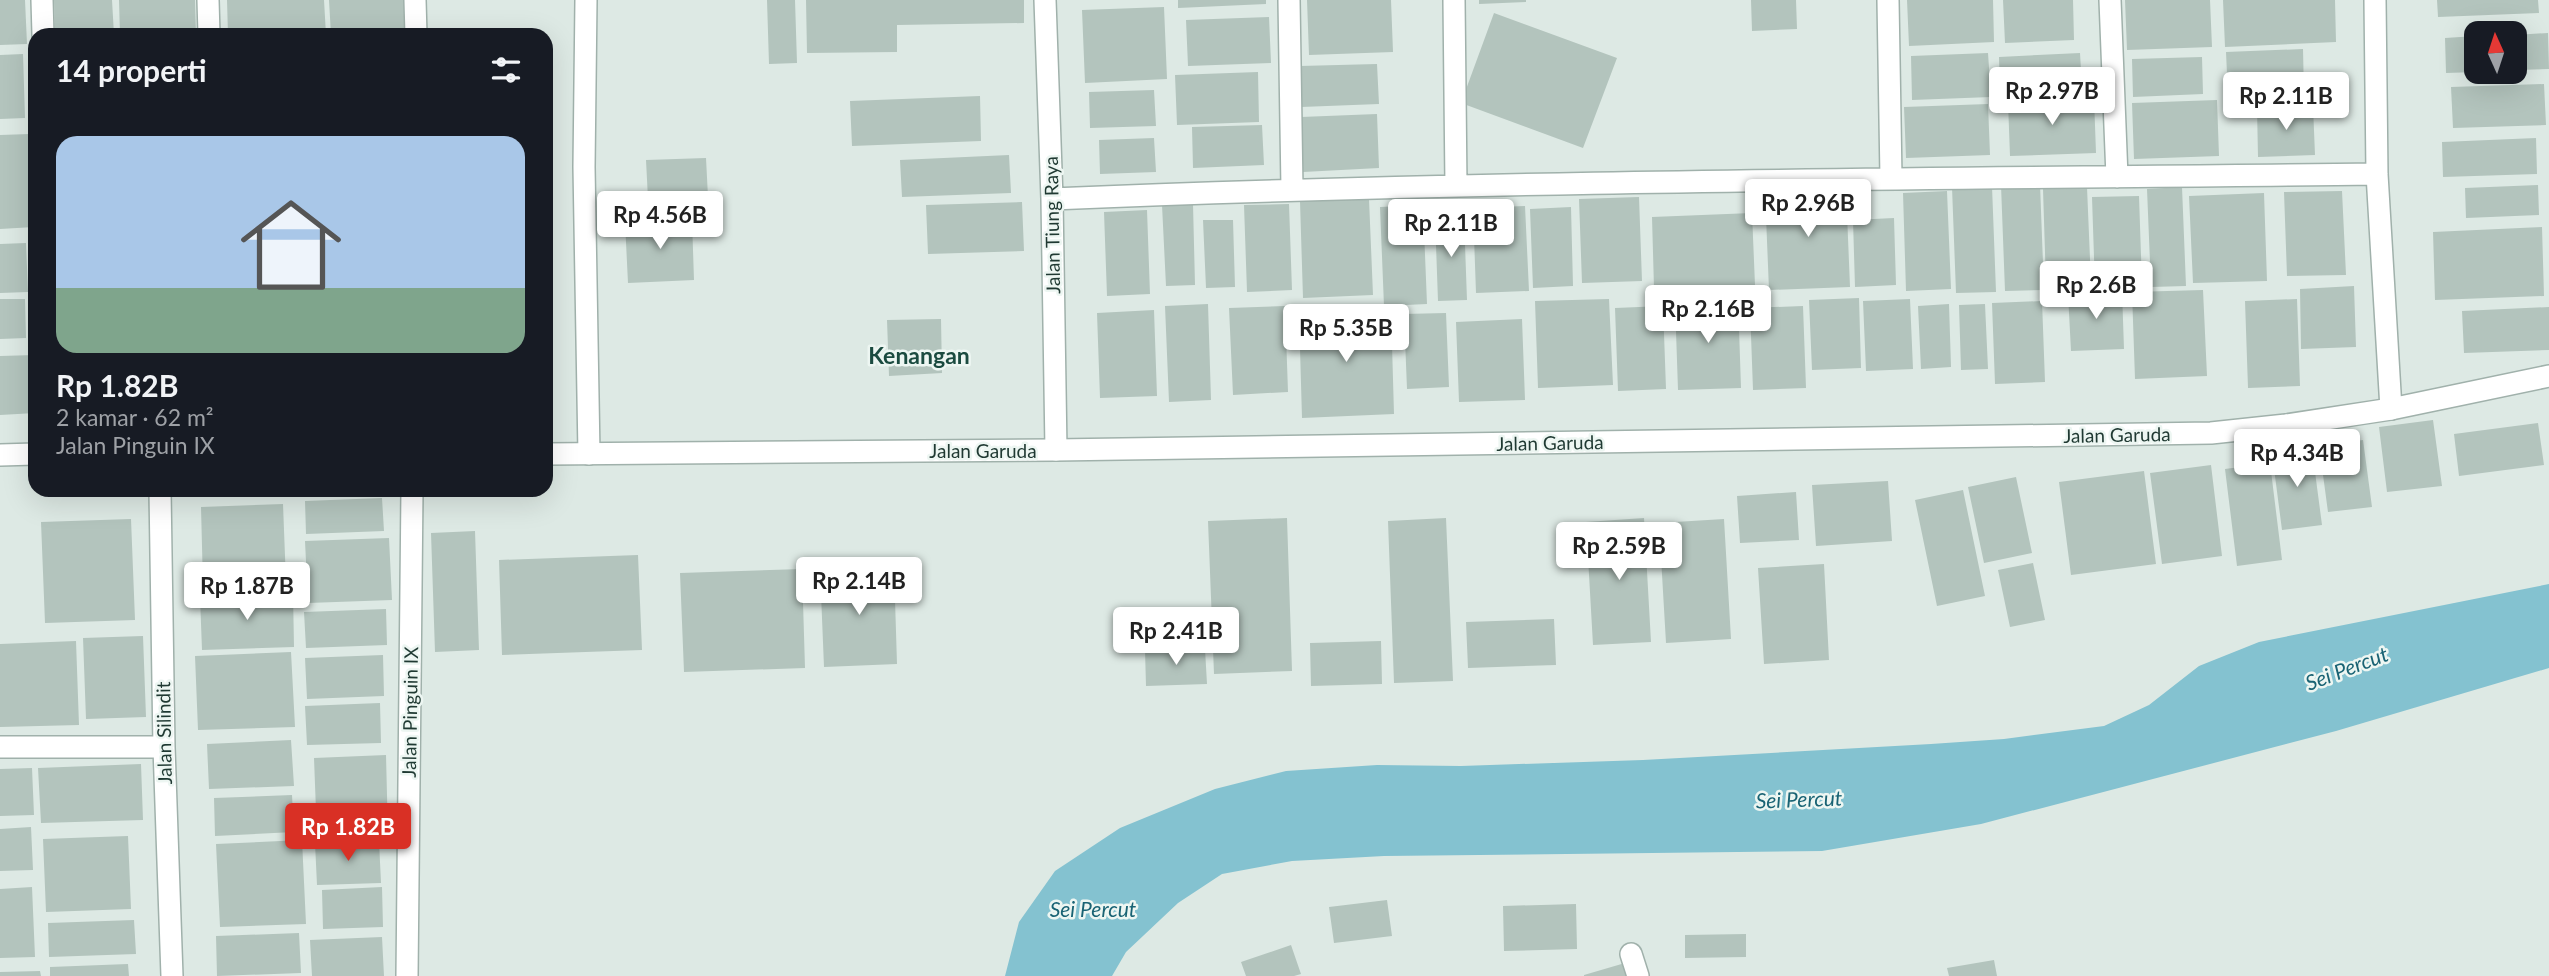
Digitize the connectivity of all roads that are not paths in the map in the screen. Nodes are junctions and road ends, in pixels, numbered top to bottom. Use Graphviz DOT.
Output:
graph roads {
  1 [pos="42,0"];
  2 [pos="208,0"];
  3 [pos="415,0"];
  4 [pos="586,0"];
  5 [pos="1045,0"];
  6 [pos="1289,0"];
  7 [pos="1454,0"];
  8 [pos="1888,0"];
  9 [pos="2110,0"];
  10 [pos="2375,0"];
  11 [pos="43,28"];
  12 [pos="209,28"];
  13 [pos="416,28"];
  14 [pos="2376,174"];
  15 [pos="2117,177"];
  16 [pos="1891,178"];
  17 [pos="1456,186"];
  18 [pos="1292,188"];
  19 [pos="1052,199"];
  20 [pos="2549,376"];
  21 [pos="2392,409"];
  22 [pos="1056,450"];
  23 [pos="28,454"];
  24 [pos="553,454"];
  25 [pos="589,454"];
  26 [pos="0,455"];
  27 [pos="160,497"];
  28 [pos="412,497"];
  29 [pos="0,747"];
  30 [pos="164,747"];
  31 [pos="1631,954"];
  32 [pos="172,976"];
  33 [pos="407,976"];
  34 [pos="1638,976"];
  1 -- 11 [label="street"];
  2 -- 12 [label="street"];
  3 -- 13 [label="street"];
  4 -- 25 [label="street"];
  5 -- 19 [label="street, Jalan Tiung Raya"];
  6 -- 18 [label="street"];
  7 -- 17 [label="street"];
  8 -- 16 [label="street"];
  9 -- 15 [label="street"];
  10 -- 14 [label="street"];
  14 -- 15 [label="street"];
  14 -- 21 [label="street"];
  15 -- 16 [label="street"];
  16 -- 17 [label="street"];
  17 -- 18 [label="street"];
  18 -- 19 [label="street"];
  19 -- 22 [label="street, Jalan Tiung Raya"];
  20 -- 21 [label="street, Jalan Garuda"];
  21 -- 22 [label="street, Jalan Garuda"];
  22 -- 25 [label="street, Jalan Garuda"];
  23 -- 26 [label="street"];
  24 -- 25 [label="street, Jalan Garuda"];
  27 -- 30 [label="street, Jalan Silindit"];
  28 -- 33 [label="street, Jalan Pinguin IX"];
  29 -- 30 [label="street"];
  30 -- 32 [label="street, Jalan Silindit"];
  31 -- 34 [label="street"];
}
